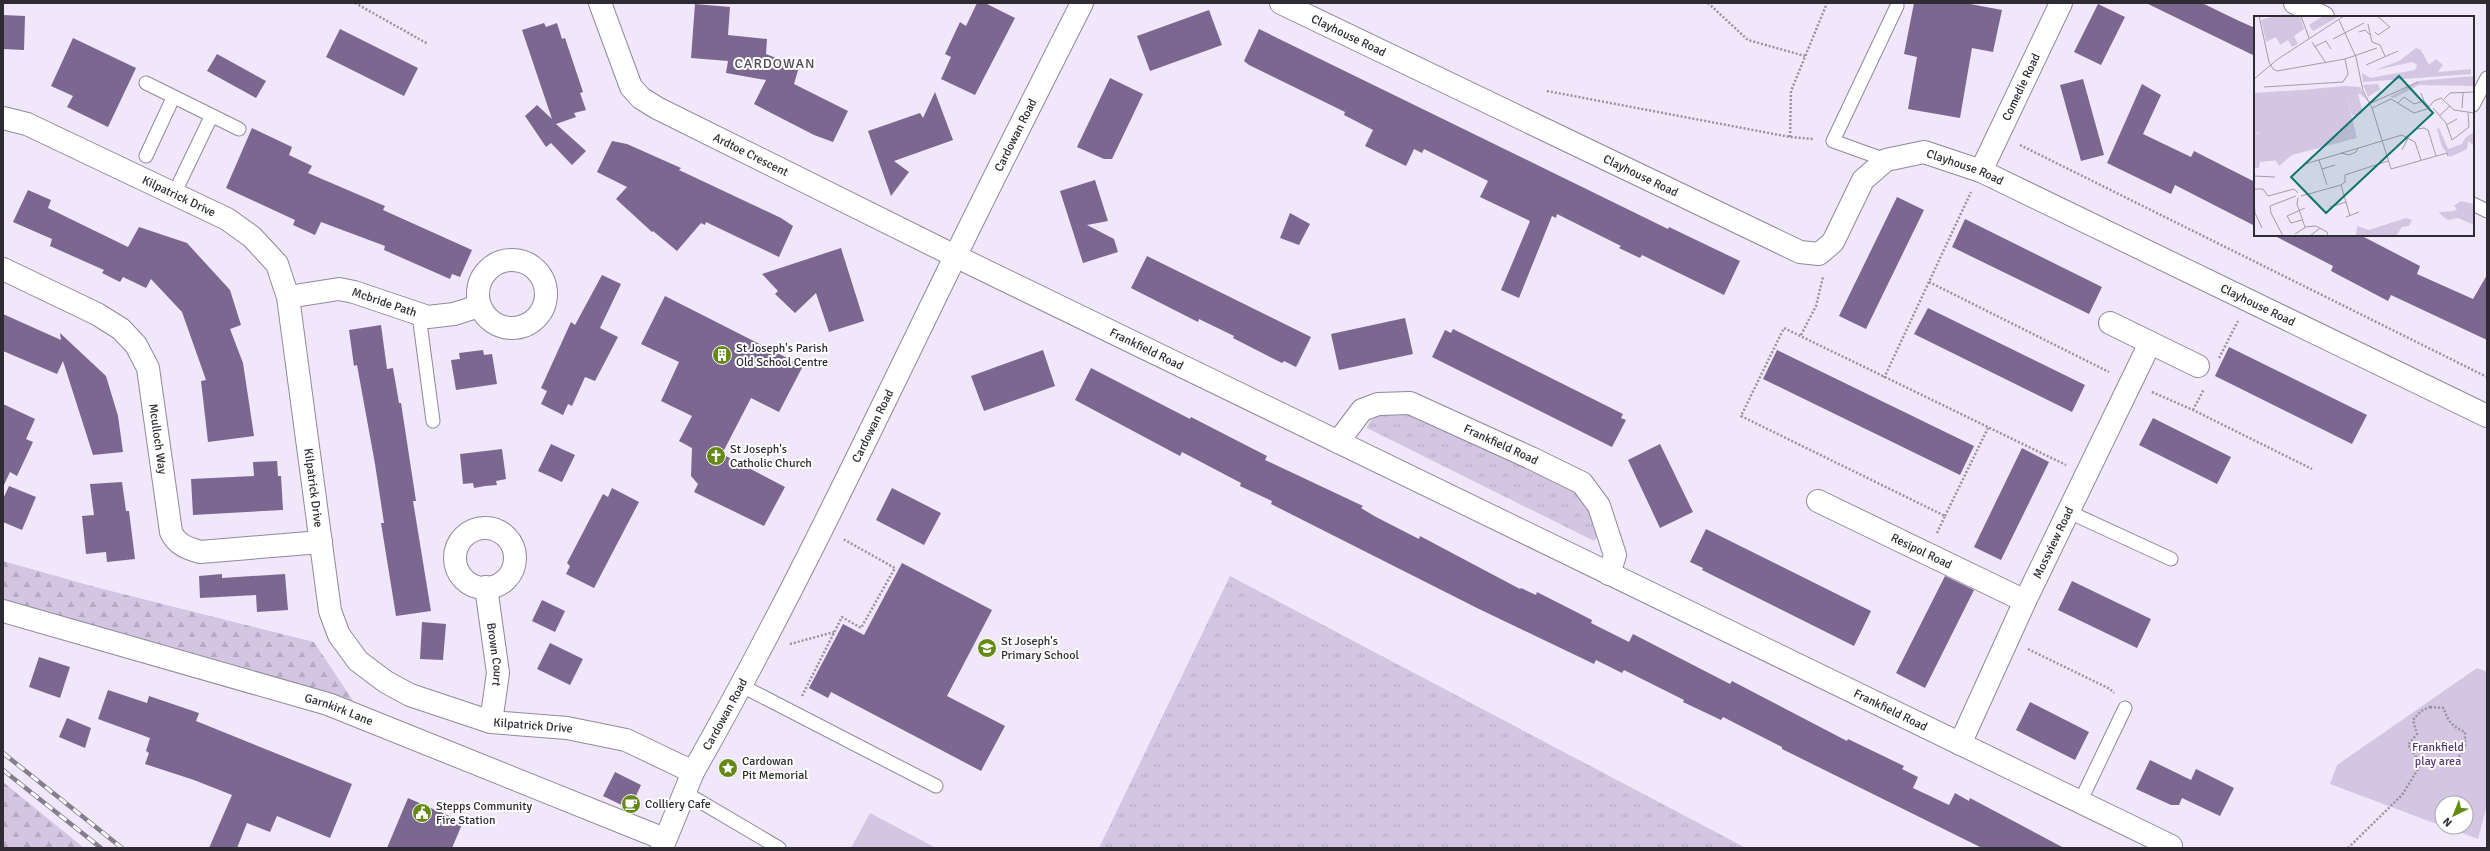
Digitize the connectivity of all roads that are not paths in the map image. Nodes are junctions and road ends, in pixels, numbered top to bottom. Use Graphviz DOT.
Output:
graph roads {
  1 [pos="600,3"];
  2 [pos="1082,3"];
  3 [pos="1281,3"];
  4 [pos="2061,3"];
  5 [pos="2295,3"];
  6 [pos="1897,6"];
  7 [pos="2321,16"];
  8 [pos="2487,78"];
  9 [pos="146,83"];
  10 [pos="172,98"];
  11 [pos="2474,103"];
  12 [pos="211,117"];
  13 [pos="3,118"];
  14 [pos="239,129"];
  15 [pos="146,156"];
  16 [pos="1886,160"];
  17 [pos="1981,172"];
  18 [pos="174,194"];
  19 [pos="2474,204"];
  20 [pos="2487,211"];
  21 [pos="955,256"];
  22 [pos="3,269"];
  23 [pos="288,297"];
  24 [pos="480,306"];
  25 [pos="419,315"];
  26 [pos="2110,322"];
  27 [pos="2150,343"];
  28 [pos="2198,366"];
  29 [pos="2487,416"];
  30 [pos="433,421"];
  31 [pos="1338,442"];
  32 [pos="1818,501"];
  33 [pos="2069,512"];
  34 [pos="321,542"];
  35 [pos="2171,559"];
  36 [pos="1610,574"];
  37 [pos="486,588"];
  38 [pos="2025,601"];
  39 [pos="3,611"];
  40 [pos="742,686"];
  41 [pos="2125,708"];
  42 [pos="491,722"];
  43 [pos="1960,744"];
  44 [pos="693,772"];
  45 [pos="936,786"];
  46 [pos="684,792"];
  47 [pos="2080,802"];
  48 [pos="663,843"];
  49 [pos="2171,846"];
  50 [pos="779,848"];
  1 -- 21 [label="street, Ardtoe Crescent"];
  2 -- 21 [label="street, Cardowan Road"];
  3 -- 16 [label="street, Clayhouse Road"];
  4 -- 17 [label="street, Comedie Road"];
  5 -- 7 [label="street"];
  6 -- 16 [label="lane"];
  8 -- 11 [label="lane"];
  9 -- 10 [label="lane"];
  10 -- 12 [label="lane"];
  10 -- 15 [label="lane"];
  12 -- 14 [label="lane"];
  12 -- 18 [label="lane"];
  13 -- 18 [label="street, Kilpatrick Drive"];
  16 -- 17 [label="street, Clayhouse Road"];
  17 -- 29 [label="street, Clayhouse Road"];
  18 -- 23 [label="street, Kilpatrick Drive"];
  19 -- 20 [label="lane"];
  21 -- 31 [label="street, Frankfield Road"];
  21 -- 40 [label="street, Cardowan Road"];
  22 -- 34 [label="street, Mculloch Way"];
  23 -- 25 [label="street, Mcbride Path"];
  23 -- 34 [label="street, Kilpatrick Drive"];
  24 -- 25 [label="street, Mcbride Path"];
  25 -- 30 [label="lane"];
  26 -- 27 [label="street"];
  27 -- 28 [label="street"];
  27 -- 33 [label="street, Mossview Road"];
  31 -- 36 [label="street, Frankfield Road"];
  31 -- 36 [label="street, Frankfield Road"];
  32 -- 38 [label="street, Resipol Road"];
  33 -- 35 [label="lane"];
  33 -- 38 [label="street, Mossview Road"];
  34 -- 42 [label="street, Kilpatrick Drive"];
  36 -- 43 [label="street, Frankfield Road"];
  37 -- 42 [label="street, Brown Court"];
  38 -- 43 [label="street, Mossview Road"];
  39 -- 48 [label="street, Garnkirk Lane"];
  40 -- 44 [label="street, Cardowan Road"];
  40 -- 45 [label="lane"];
  41 -- 47 [label="lane"];
  42 -- 44 [label="street, Kilpatrick Drive"];
  43 -- 47 [label="street, Frankfield Road"];
  44 -- 46 [label="street, Cardowan Road"];
  46 -- 48 [label="street, Cardowan Road"];
  46 -- 50 [label="lane"];
  47 -- 49 [label="street, Frankfield Road"];
}
